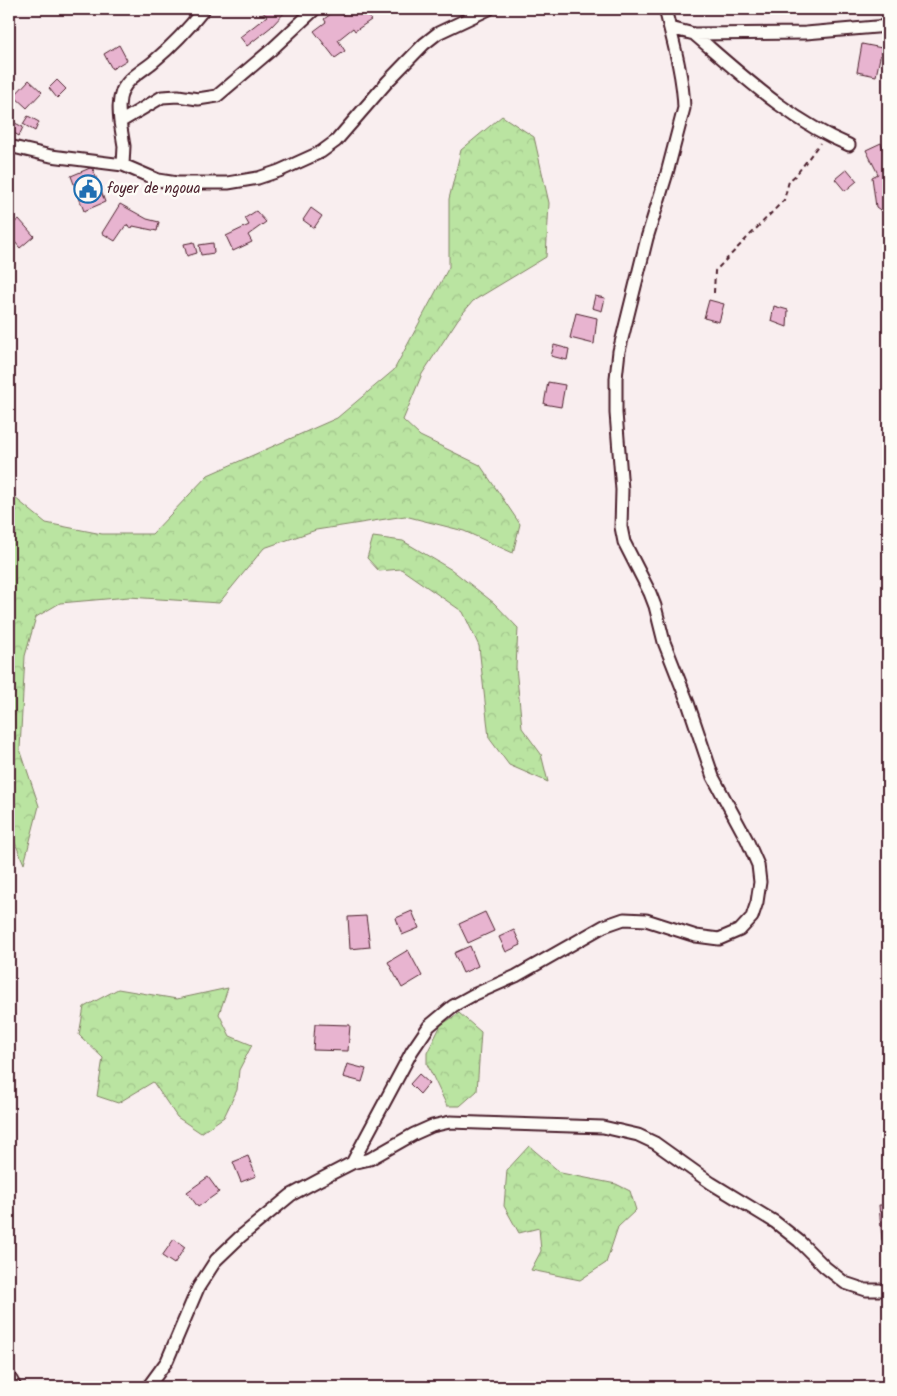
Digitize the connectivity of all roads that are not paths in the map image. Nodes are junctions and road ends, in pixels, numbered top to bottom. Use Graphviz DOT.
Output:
graph roads {
  1 [pos="204,9"];
  2 [pos="315,9"];
  3 [pos="489,9"];
  4 [pos="666,9"];
  5 [pos="888,26"];
  6 [pos="670,28"];
  7 [pos="694,34"];
  8 [pos="120,122"];
  9 [pos="849,145"];
  10 [pos="9,146"];
  11 [pos="123,165"];
  12 [pos="352,1163"];
  13 [pos="888,1290"];
  14 [pos="9,1376"];
  15 [pos="16,1387"];
  16 [pos="148,1387"];
  1 -- 8 [label="street"];
  2 -- 8 [label="street"];
  3 -- 11 [label="street"];
  4 -- 6 [label="street"];
  5 -- 7 [label="street"];
  6 -- 7 [label="street"];
  6 -- 12 [label="street"];
  7 -- 9 [label="street"];
  8 -- 11 [label="street"];
  10 -- 11 [label="street"];
  12 -- 13 [label="street"];
  12 -- 16 [label="street"];
  14 -- 15 [label="street"];
}
